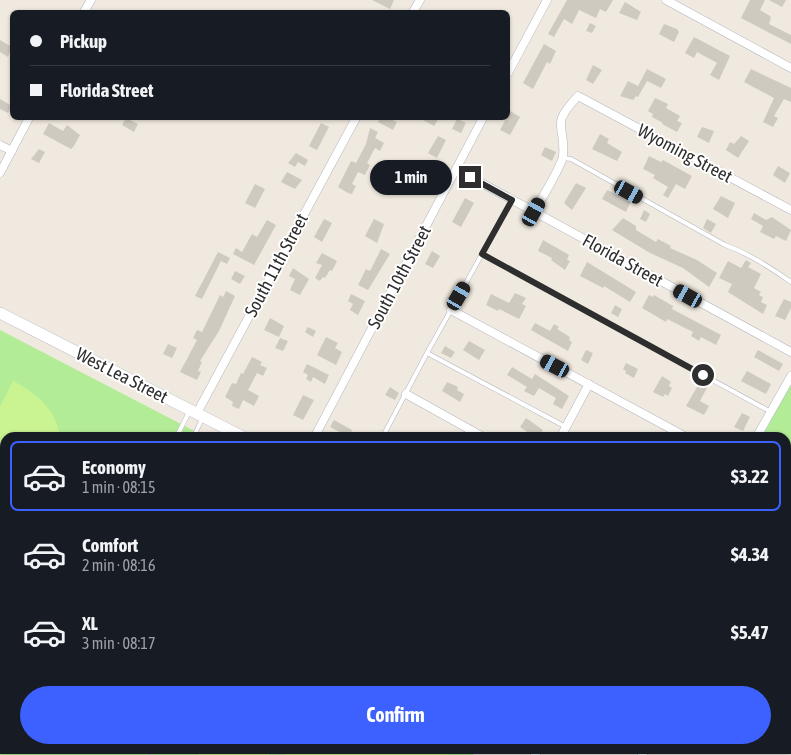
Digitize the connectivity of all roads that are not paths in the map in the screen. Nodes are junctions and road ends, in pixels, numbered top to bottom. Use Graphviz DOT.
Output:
graph roads {
  1 [pos="547,0"];
  2 [pos="666,0"];
  3 [pos="791,68"];
  4 [pos="510,69"];
  5 [pos="28,120"];
  6 [pos="355,120"];
  7 [pos="483,120"];
  8 [pos="0,145"];
  9 [pos="12,151"];
  10 [pos="563,158"];
  11 [pos="456,169"];
  12 [pos="0,173"];
  13 [pos="512,200"];
  14 [pos="791,210"];
  15 [pos="534,212"];
  16 [pos="482,254"];
  17 [pos="791,282"];
  18 [pos="451,310"];
  19 [pos="0,313"];
  20 [pos="791,352"];
  21 [pos="427,353"];
  22 [pos="791,376"];
  23 [pos="589,384"];
  24 [pos="406,394"];
  25 [pos="771,412"];
  26 [pos="197,413"];
  27 [pos="566,427"];
  28 [pos="181,432"];
  29 [pos="194,432"];
  30 [pos="233,432"];
  31 [pos="317,432"];
  32 [pos="385,432"];
  33 [pos="474,432"];
  34 [pos="563,432"];
  35 [pos="677,432"];
  36 [pos="759,432"];
  1 -- 4 [label="street"];
  2 -- 3 [label="street"];
  5 -- 9 [label="street"];
  6 -- 26 [label="street, South 11th Street"];
  7 -- 11 [label="street, South 10th Street"];
  8 -- 9 [label="street"];
  9 -- 12 [label="street"];
  10 -- 14 [label="street, Wyoming Street"];
  10 -- 15 [label="street"];
  10 -- 17 [label="lane"];
  11 -- 13 [label="street, Florida Street"];
  11 -- 31 [label="street, South 10th Street"];
  13 -- 15 [label="street, Florida Street"];
  13 -- 16 [label="lane"];
  15 -- 20 [label="street, Florida Street"];
  16 -- 18 [label="lane"];
  16 -- 25 [label="lane"];
  18 -- 21 [label="lane"];
  18 -- 23 [label="street"];
  19 -- 26 [label="main road, West Lea Street"];
  21 -- 24 [label="lane"];
  21 -- 27 [label="lane"];
  22 -- 25 [label="street"];
  23 -- 27 [label="street"];
  23 -- 35 [label="street"];
  24 -- 32 [label="lane"];
  24 -- 33 [label="street"];
  25 -- 36 [label="street"];
  26 -- 28 [label="lane"];
  26 -- 29 [label="lane"];
  26 -- 30 [label="main road, West Lea Street"];
  27 -- 34 [label="street"];
}
